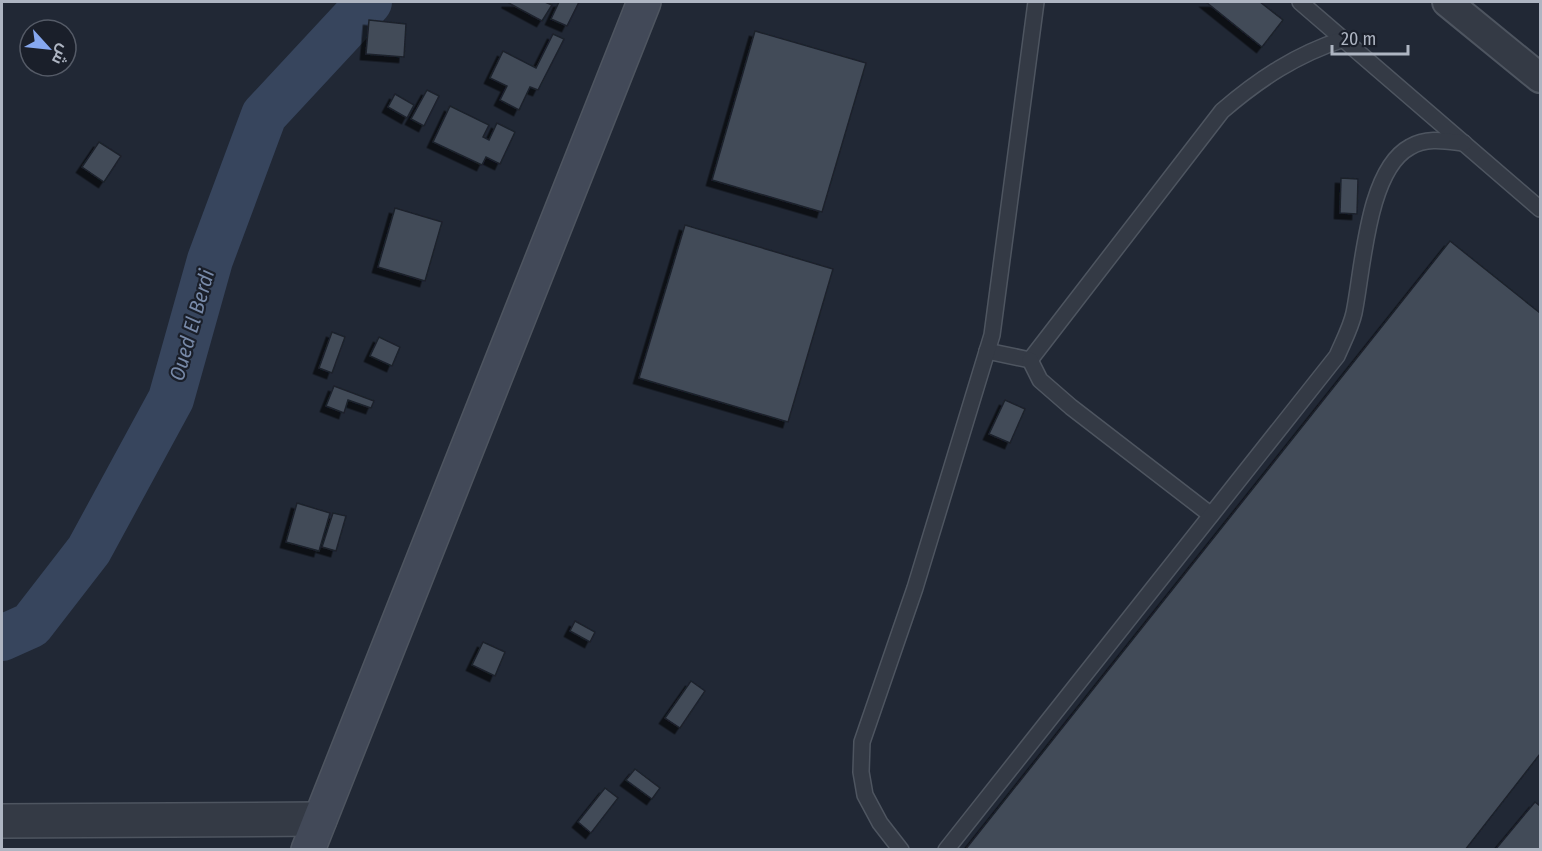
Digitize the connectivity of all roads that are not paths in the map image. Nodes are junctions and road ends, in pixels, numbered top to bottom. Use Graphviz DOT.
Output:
graph roads {
  1 [pos="644,2"];
  2 [pos="1036,2"];
  3 [pos="1300,2"];
  4 [pos="1447,2"];
  5 [pos="1344,39"];
  6 [pos="1540,78"];
  7 [pos="1464,143"];
  8 [pos="1540,208"];
  9 [pos="987,351"];
  10 [pos="1030,360"];
  11 [pos="1211,515"];
  12 [pos="320,819"];
  13 [pos="2,821"];
  14 [pos="308,849"];
  15 [pos="901,849"];
  16 [pos="946,849"];
  1 -- 12 [label="main road"];
  2 -- 9 [label="lane"];
  3 -- 5 [label="lane"];
  4 -- 6 [label="street"];
  5 -- 7 [label="lane"];
  5 -- 10 [label="lane"];
  7 -- 8 [label="lane"];
  7 -- 11 [label="lane"];
  9 -- 10 [label="lane"];
  9 -- 15 [label="lane"];
  10 -- 11 [label="lane"];
  11 -- 16 [label="lane"];
  12 -- 13 [label="street"];
  12 -- 14 [label="main road"];
}
